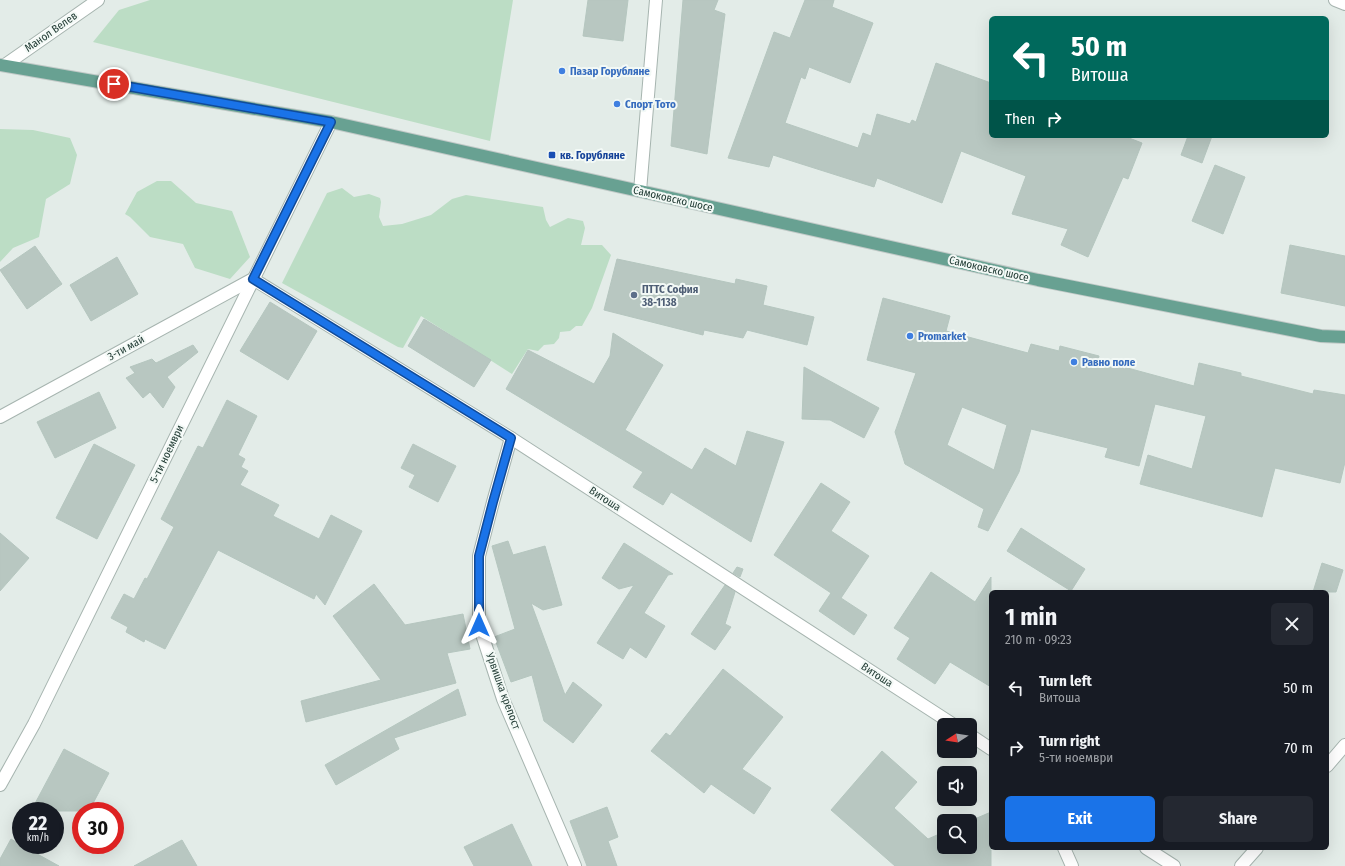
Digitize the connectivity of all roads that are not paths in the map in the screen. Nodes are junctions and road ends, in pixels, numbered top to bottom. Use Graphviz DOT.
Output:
graph roads {
  1 [pos="98,0"];
  2 [pos="656,0"];
  3 [pos="1335,0"];
  4 [pos="1345,4"];
  5 [pos="3,65"];
  6 [pos="331,122"];
  7 [pos="640,191"];
  8 [pos="253,279"];
  9 [pos="1345,337"];
  10 [pos="0,417"];
  11 [pos="511,438"];
  12 [pos="943,718"];
  13 [pos="977,740"];
  14 [pos="1345,744"];
  15 [pos="989,748"];
  16 [pos="1329,764"];
  17 [pos="0,785"];
  18 [pos="1065,850"];
  19 [pos="1149,850"];
  20 [pos="1255,850"];
  21 [pos="575,866"];
  22 [pos="1072,866"];
  23 [pos="1174,866"];
  24 [pos="1241,866"];
  1 -- 5 [label="street, Манол Велев"];
  2 -- 7 [label="street"];
  3 -- 4 [label="street"];
  5 -- 6 [label="main road, Самоковско шосе"];
  6 -- 7 [label="main road, Самоковско шосе"];
  6 -- 8 [label="street, 5-ти ноември"];
  7 -- 9 [label="main road, Самоковско шосе"];
  8 -- 10 [label="street, 3-ти май"];
  8 -- 11 [label="street, Витоша"];
  8 -- 17 [label="street, 5-ти ноември"];
  11 -- 12 [label="street, Витоша"];
  11 -- 21 [label="street, Урвишка крепост"];
  13 -- 15 [label="street"];
  14 -- 16 [label="street"];
  18 -- 22 [label="street"];
  19 -- 23 [label="street"];
  20 -- 24 [label="street"];
}
